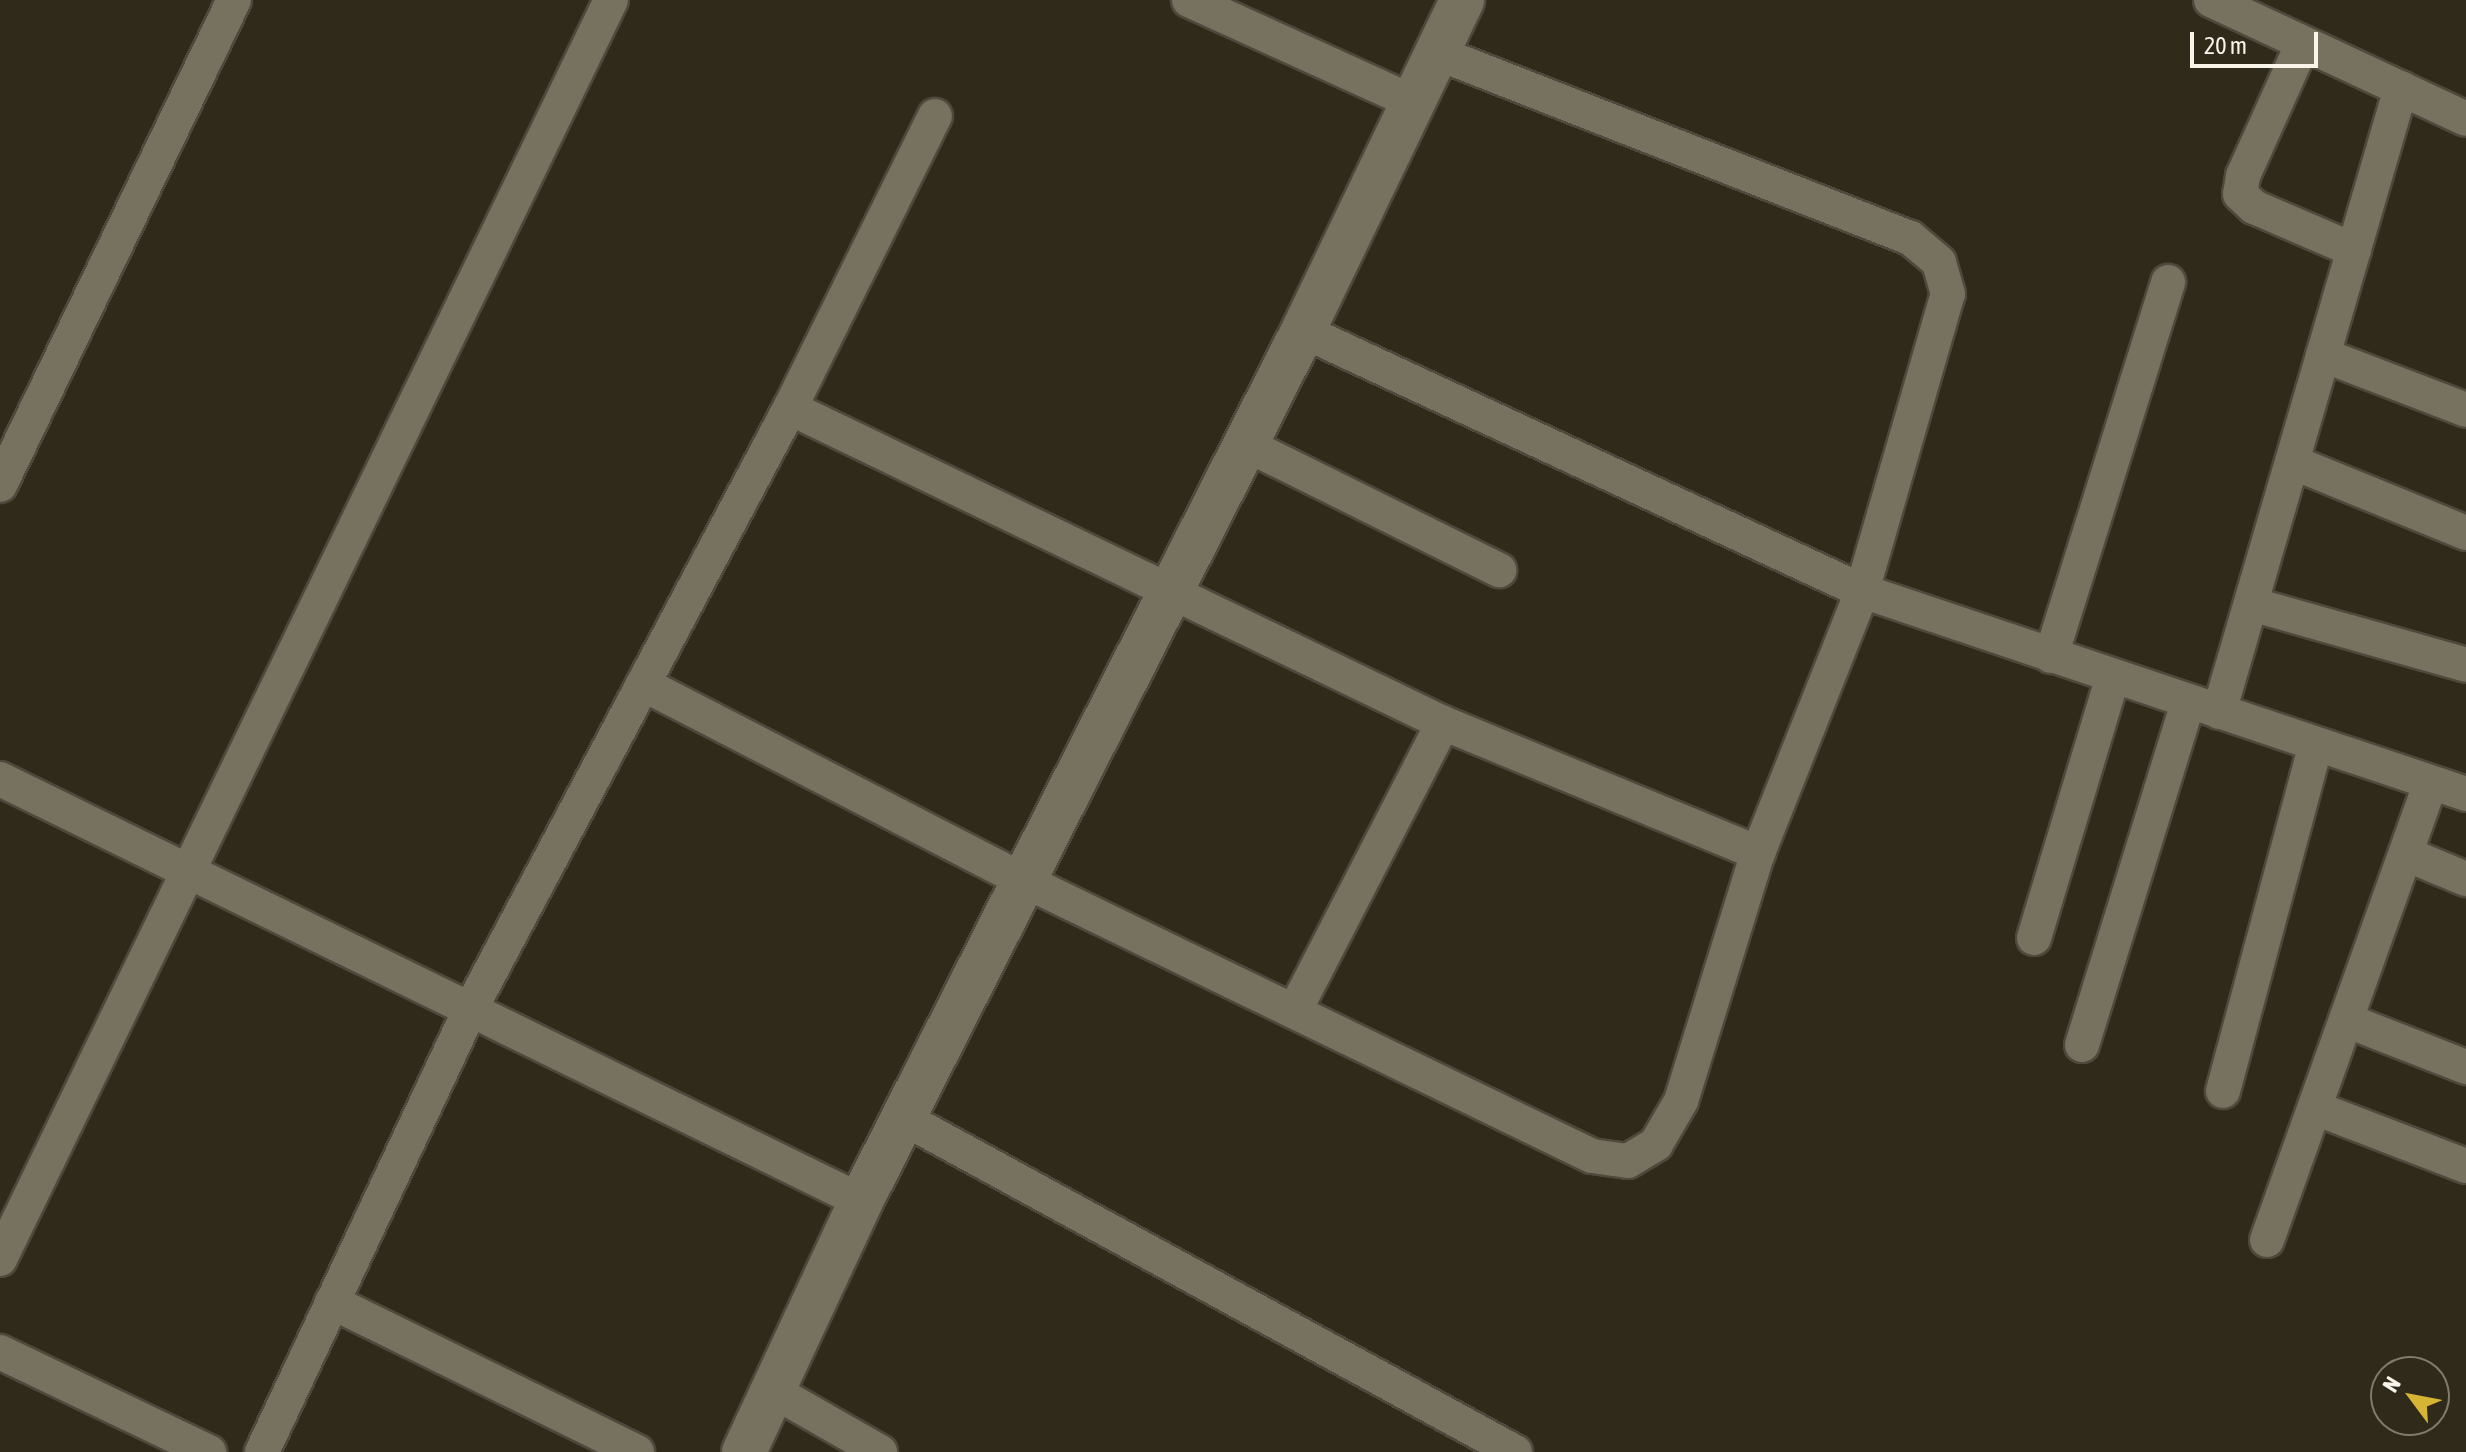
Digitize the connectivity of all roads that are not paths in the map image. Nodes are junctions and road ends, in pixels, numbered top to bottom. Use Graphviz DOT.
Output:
graph roads {
  1 [pos="234,0"];
  2 [pos="611,0"];
  3 [pos="1189,0"];
  4 [pos="1462,0"];
  5 [pos="2211,0"];
  6 [pos="2303,43"];
  7 [pos="1435,52"];
  8 [pos="2401,88"];
  9 [pos="1413,102"];
  10 [pos="935,116"];
  11 [pos="2466,119"];
  12 [pos="2354,250"];
  13 [pos="2168,282"];
  14 [pos="1303,331"];
  15 [pos="2323,355"];
  16 [pos="790,408"];
  17 [pos="2466,410"];
  18 [pos="1245,444"];
  19 [pos="2292,462"];
  20 [pos="0,485"];
  21 [pos="2466,533"];
  22 [pos="1499,570"];
  23 [pos="1862,591"];
  24 [pos="1168,594"];
  25 [pos="2251,604"];
  26 [pos="2051,656"];
  27 [pos="2466,665"];
  28 [pos="2113,677"];
  29 [pos="643,684"];
  30 [pos="2203,708"];
  31 [pos="1443,723"];
  32 [pos="2315,747"];
  33 [pos="0,779"];
  34 [pos="2430,786"];
  35 [pos="2466,794"];
  36 [pos="1758,853"];
  37 [pos="2406,854"];
  38 [pos="190,872"];
  39 [pos="2466,879"];
  40 [pos="1023,880"];
  41 [pos="2034,938"];
  42 [pos="470,1010"];
  43 [pos="1295,1010"];
  44 [pos="2346,1020"];
  45 [pos="2082,1045"];
  46 [pos="2466,1067"];
  47 [pos="2223,1091"];
  48 [pos="2315,1108"];
  49 [pos="905,1119"];
  50 [pos="2466,1166"];
  51 [pos="861,1201"];
  52 [pos="2267,1240"];
  53 [pos="0,1259"];
  54 [pos="332,1302"];
  55 [pos="0,1352"];
  56 [pos="775,1392"];
  57 [pos="209,1452"];
  58 [pos="262,1452"];
  59 [pos="637,1452"];
  60 [pos="744,1452"];
  61 [pos="880,1452"];
  62 [pos="1515,1452"];
  1 -- 20 [label="street"];
  2 -- 38 [label="street"];
  3 -- 9 [label="street"];
  4 -- 7 [label="street"];
  5 -- 6 [label="street"];
  6 -- 8 [label="street"];
  6 -- 12 [label="street"];
  7 -- 9 [label="street"];
  7 -- 23 [label="street"];
  8 -- 11 [label="street"];
  8 -- 12 [label="street"];
  9 -- 14 [label="street"];
  10 -- 16 [label="street"];
  12 -- 15 [label="street"];
  13 -- 26 [label="street"];
  14 -- 18 [label="street"];
  14 -- 23 [label="street"];
  15 -- 17 [label="street"];
  15 -- 19 [label="street"];
  16 -- 24 [label="street"];
  16 -- 29 [label="street"];
  18 -- 22 [label="street"];
  18 -- 24 [label="street"];
  19 -- 21 [label="street"];
  19 -- 25 [label="street"];
  23 -- 26 [label="street"];
  23 -- 36 [label="street"];
  24 -- 31 [label="street"];
  24 -- 40 [label="street"];
  25 -- 27 [label="street"];
  25 -- 30 [label="street"];
  26 -- 28 [label="street"];
  28 -- 30 [label="street"];
  28 -- 41 [label="street"];
  29 -- 40 [label="street"];
  29 -- 42 [label="street"];
  30 -- 32 [label="street"];
  30 -- 45 [label="street"];
  31 -- 36 [label="street"];
  31 -- 43 [label="street"];
  32 -- 34 [label="street"];
  32 -- 47 [label="street"];
  33 -- 38 [label="street"];
  34 -- 35 [label="street"];
  34 -- 37 [label="street"];
  36 -- 43 [label="street"];
  37 -- 39 [label="street"];
  37 -- 44 [label="street"];
  38 -- 42 [label="street"];
  38 -- 53 [label="street"];
  40 -- 43 [label="street"];
  40 -- 49 [label="street"];
  42 -- 51 [label="street"];
  42 -- 54 [label="street"];
  44 -- 46 [label="street"];
  44 -- 48 [label="street"];
  48 -- 50 [label="street"];
  48 -- 52 [label="street"];
  49 -- 51 [label="street"];
  49 -- 62 [label="street"];
  51 -- 56 [label="street"];
  54 -- 58 [label="street"];
  54 -- 59 [label="street"];
  55 -- 57 [label="street"];
  56 -- 60 [label="street"];
  56 -- 61 [label="street"];
}
